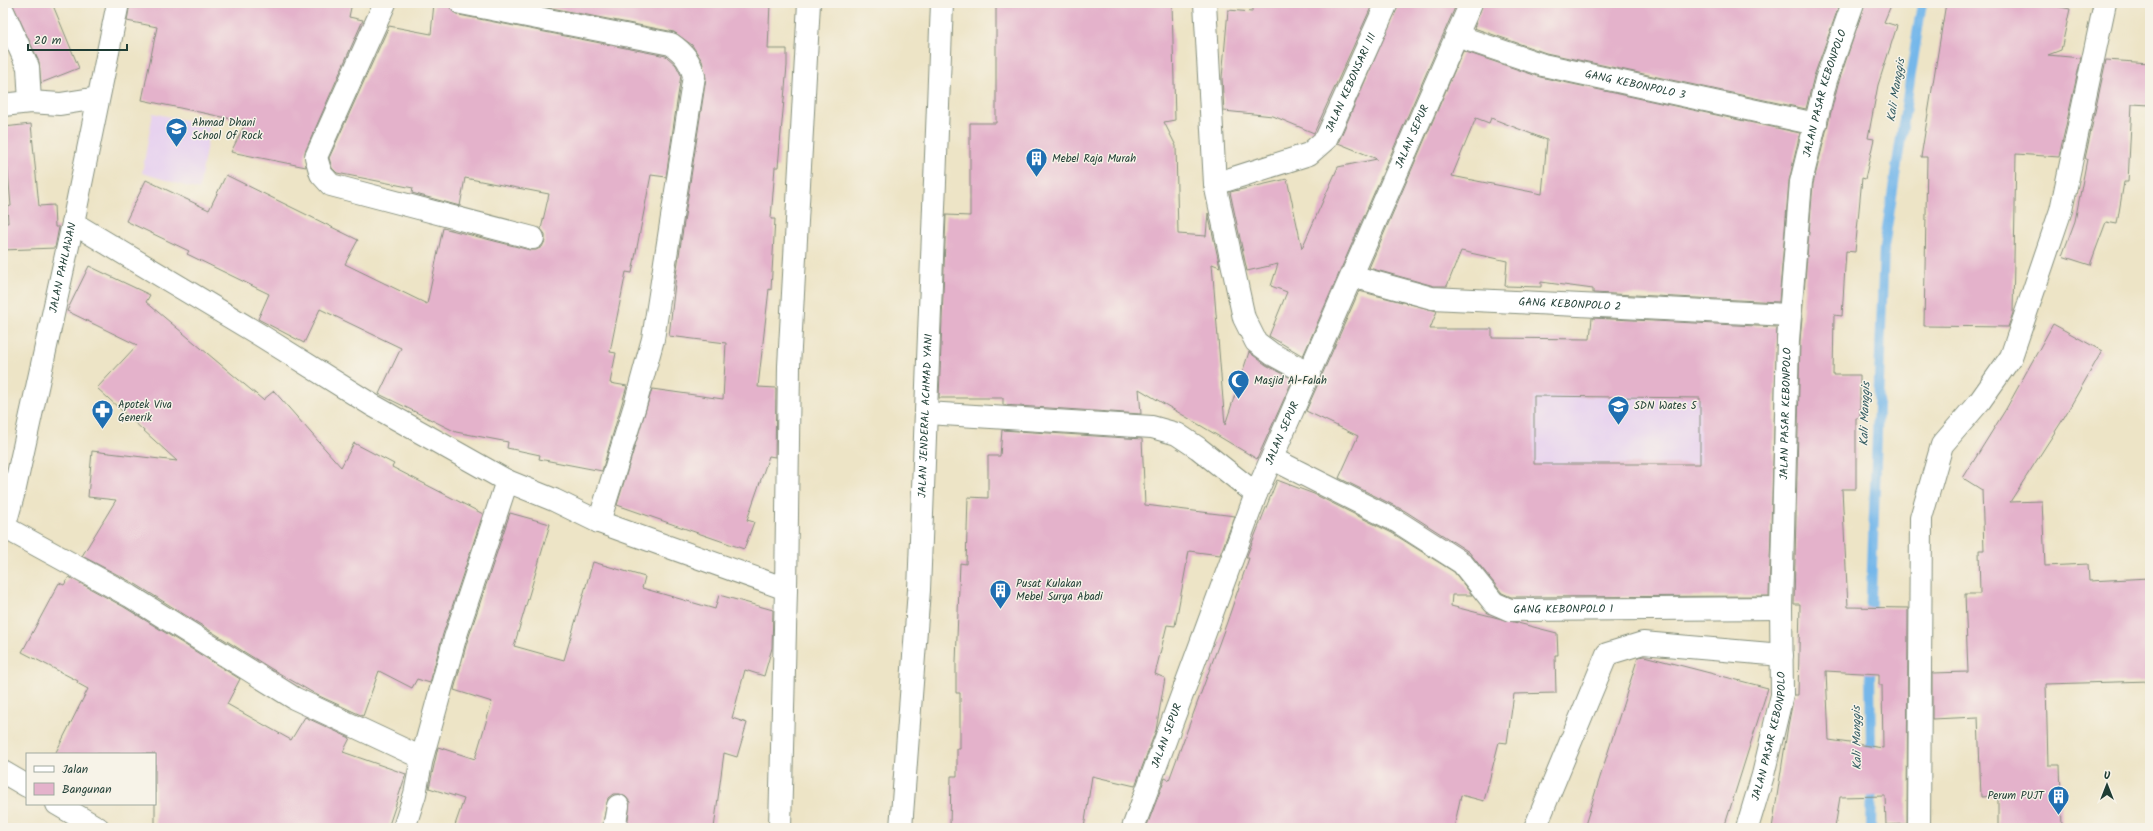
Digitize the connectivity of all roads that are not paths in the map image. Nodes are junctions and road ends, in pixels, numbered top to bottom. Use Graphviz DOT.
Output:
graph roads {
  1 [pos="118,3"];
  2 [pos="385,3"];
  3 [pos="461,3"];
  4 [pos="809,3"];
  5 [pos="942,3"];
  6 [pos="1205,3"];
  7 [pos="1387,3"];
  8 [pos="1471,3"];
  9 [pos="1853,3"];
  10 [pos="2105,3"];
  11 [pos="517,9"];
  12 [pos="3,11"];
  13 [pos="1457,36"];
  14 [pos="98,98"];
  15 [pos="30,102"];
  16 [pos="3,105"];
  17 [pos="1816,124"];
  18 [pos="1215,184"];
  19 [pos="73,223"];
  20 [pos="533,238"];
  21 [pos="1352,276"];
  22 [pos="1790,315"];
  23 [pos="1309,374"];
  24 [pos="927,413"];
  25 [pos="1273,459"];
  26 [pos="507,482"];
  27 [pos="9,487"];
  28 [pos="1256,494"];
  29 [pos="599,522"];
  30 [pos="4,529"];
  31 [pos="786,589"];
  32 [pos="1782,608"];
  33 [pos="1782,655"];
  34 [pos="422,758"];
  35 [pos="3,772"];
  36 [pos="26,785"];
  37 [pos="59,805"];
  38 [pos="618,806"];
  39 [pos="98,828"];
  40 [pos="404,828"];
  41 [pos="614,828"];
  42 [pos="780,828"];
  43 [pos="901,828"];
  44 [pos="1133,828"];
  45 [pos="1535,828"];
  46 [pos="1747,828"];
  47 [pos="1919,828"];
  1 -- 14 [label="main road, JALAN PAHLAWAN"];
  2 -- 20 [label="main road"];
  3 -- 11 [label="main road"];
  4 -- 31 [label="main road"];
  5 -- 24 [label="main road, JALAN JENDERAL ACHMAD YANI"];
  6 -- 18 [label="main road"];
  7 -- 18 [label="main road, JALAN KEBONSARI III"];
  8 -- 13 [label="main road, JALAN SEPUR"];
  9 -- 17 [label="main road, JALAN PASAR KEBONPOLO"];
  10 -- 47 [label="main road"];
  11 -- 29 [label="main road"];
  12 -- 15 [label="main road"];
  13 -- 17 [label="main road, GANG KEBONPOLO 3"];
  13 -- 21 [label="main road, JALAN SEPUR"];
  14 -- 15 [label="main road"];
  14 -- 19 [label="main road, JALAN PAHLAWAN"];
  15 -- 16 [label="main road"];
  17 -- 22 [label="main road, JALAN PASAR KEBONPOLO"];
  18 -- 23 [label="main road"];
  19 -- 26 [label="main road"];
  19 -- 27 [label="main road, JALAN PAHLAWAN"];
  21 -- 22 [label="main road, GANG KEBONPOLO 2"];
  21 -- 23 [label="main road, JALAN SEPUR"];
  22 -- 32 [label="main road, JALAN PASAR KEBONPOLO"];
  23 -- 25 [label="main road, JALAN SEPUR"];
  24 -- 28 [label="main road"];
  24 -- 43 [label="main road, JALAN JENDERAL ACHMAD YANI"];
  25 -- 28 [label="main road, JALAN SEPUR"];
  25 -- 32 [label="main road, GANG KEBONPOLO 1"];
  26 -- 29 [label="main road"];
  26 -- 34 [label="main road"];
  27 -- 30 [label="main road, JALAN PAHLAWAN"];
  28 -- 44 [label="main road, JALAN SEPUR"];
  29 -- 31 [label="main road"];
  30 -- 34 [label="main road"];
  31 -- 42 [label="main road"];
  32 -- 33 [label="main road, JALAN PASAR KEBONPOLO"];
  33 -- 45 [label="main road"];
  33 -- 46 [label="main road, JALAN PASAR KEBONPOLO"];
  34 -- 40 [label="main road"];
  35 -- 36 [label="main road"];
  37 -- 39 [label="main road"];
  38 -- 41 [label="main road"];
}
